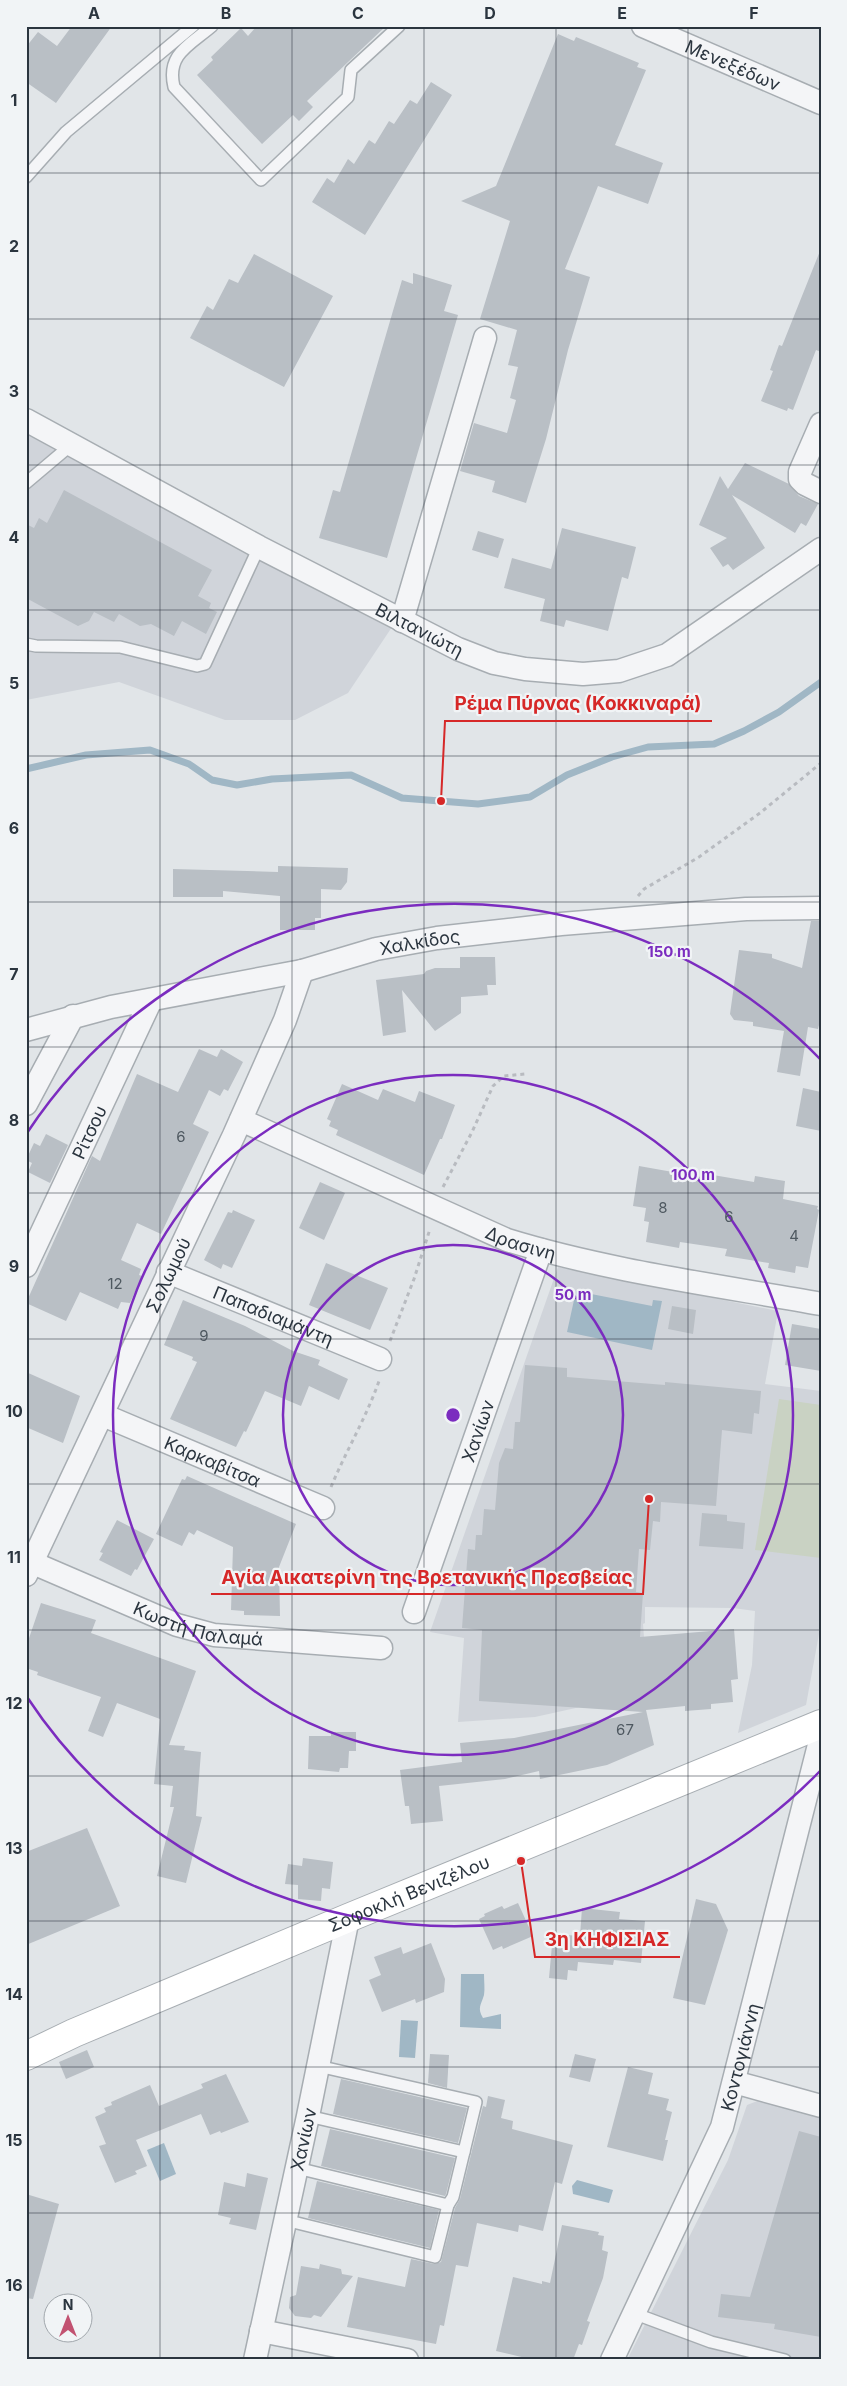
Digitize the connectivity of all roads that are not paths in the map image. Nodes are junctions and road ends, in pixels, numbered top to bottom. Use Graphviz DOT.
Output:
graph roads {
  1 [pos="193,26"];
  2 [pos="212,26"];
  3 [pos="398,26"];
  4 [pos="643,26"];
  5 [pos="821,104"];
  6 [pos="26,177"];
  7 [pos="485,338"];
  8 [pos="26,420"];
  9 [pos="821,424"];
  10 [pos="71,445"];
  11 [pos="26,483"];
  12 [pos="821,492"];
  13 [pos="259,548"];
  14 [pos="821,549"];
  15 [pos="402,621"];
  16 [pos="26,644"];
  17 [pos="821,908"];
  18 [pos="302,970"];
  19 [pos="151,1000"];
  20 [pos="73,1016"];
  21 [pos="26,1030"];
  22 [pos="26,1104"];
  23 [pos="241,1120"];
  24 [pos="541,1250"];
  25 [pos="26,1266"];
  26 [pos="168,1272"];
  27 [pos="821,1304"];
  28 [pos="380,1358"];
  29 [pos="103,1415"];
  30 [pos="323,1508"];
  31 [pos="28,1565"];
  32 [pos="414,1612"];
  33 [pos="381,1648"];
  34 [pos="821,1724"];
  35 [pos="821,1737"];
  36 [pos="348,1918"];
  37 [pos="26,2056"];
  38 [pos="318,2066"];
  39 [pos="734,2082"];
  40 [pos="821,2106"];
  41 [pos="308,2116"];
  42 [pos="464,2152"];
  43 [pos="297,2168"];
  44 [pos="448,2205"];
  45 [pos="285,2220"];
  46 [pos="633,2313"];
  47 [pos="261,2330"];
  48 [pos="255,2360"];
  49 [pos="407,2360"];
  50 [pos="612,2360"];
  51 [pos="785,2360"];
  1 -- 6 [label="lane"];
  2 -- 3 [label="lane"];
  4 -- 5 [label="street, Μενεξέδων"];
  7 -- 15 [label="street"];
  8 -- 10 [label="street, Βιλτανιώτη"];
  9 -- 12 [label="street"];
  10 -- 11 [label="lane"];
  10 -- 13 [label="street, Βιλτανιώτη"];
  13 -- 15 [label="street, Βιλτανιώτη"];
  13 -- 16 [label="lane"];
  14 -- 15 [label="street, Βιλτανιώτη"];
  17 -- 18 [label="street, Χαλκίδος"];
  18 -- 19 [label="street, Χαλκίδος"];
  18 -- 23 [label="street, Σολωμού"];
  19 -- 20 [label="street, Χαλκίδος"];
  19 -- 25 [label="street, Ρίτσου"];
  20 -- 21 [label="street, Χαλκίδος"];
  20 -- 22 [label="street"];
  23 -- 24 [label="street, Δρασινη"];
  23 -- 26 [label="street, Σολωμού"];
  24 -- 27 [label="street, Δρασινη"];
  24 -- 32 [label="street, Χανίων"];
  26 -- 28 [label="street, Παπαδιαμάντη"];
  26 -- 29 [label="street, Σολωμού"];
  29 -- 30 [label="street, Καρκαβίτσα"];
  29 -- 31 [label="street, Σολωμού"];
  31 -- 33 [label="street, Κωστή Παλαμά"];
  34 -- 36 [label="main road, Σοφοκλή Βενιζέλου"];
  35 -- 39 [label="street, Κοντογιάννη"];
  36 -- 37 [label="main road, Σοφοκλή Βενιζέλου"];
  36 -- 38 [label="street, Χανίων"];
  38 -- 41 [label="street, Χανίων"];
  38 -- 42 [label="lane"];
  39 -- 40 [label="street"];
  39 -- 46 [label="street, Κοντογιάννη"];
  41 -- 42 [label="lane"];
  41 -- 43 [label="street, Χανίων"];
  42 -- 44 [label="lane"];
  43 -- 44 [label="lane"];
  43 -- 45 [label="street, Χανίων"];
  44 -- 45 [label="lane"];
  45 -- 47 [label="street, Χανίων"];
  46 -- 50 [label="street, Κοντογιάννη"];
  46 -- 51 [label="lane"];
  47 -- 48 [label="street, Χανίων"];
  47 -- 49 [label="street"];
}
